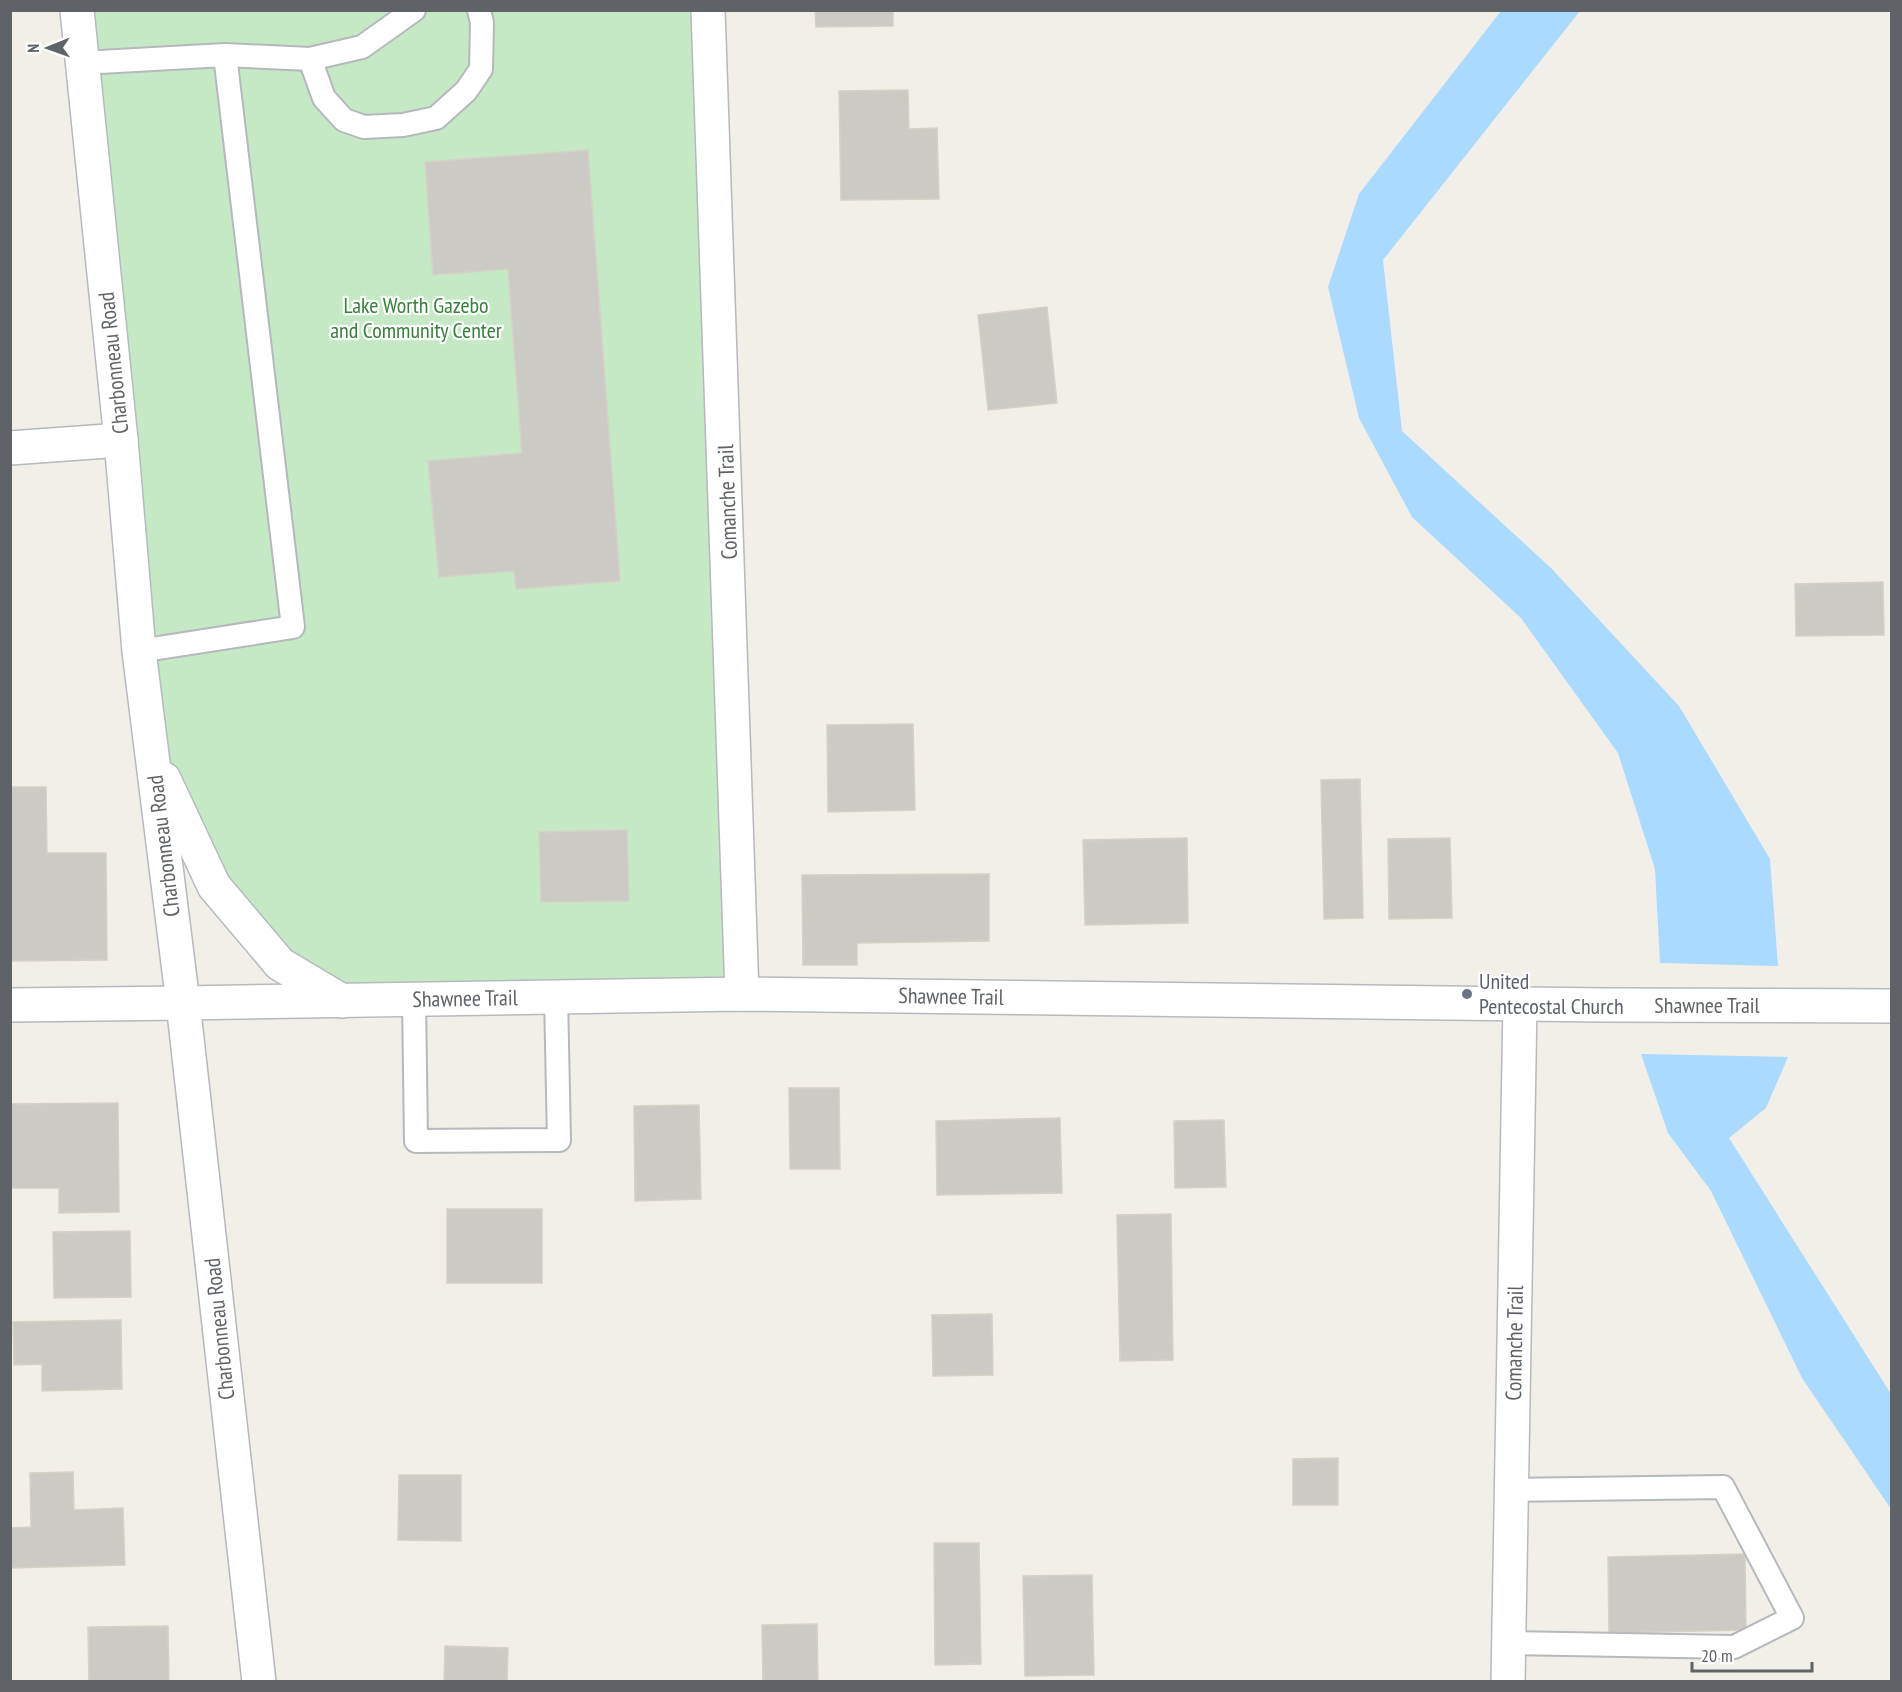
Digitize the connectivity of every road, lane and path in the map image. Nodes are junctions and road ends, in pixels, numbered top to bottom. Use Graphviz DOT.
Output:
graph roads {
  1 [pos="77,10"];
  2 [pos="414,10"];
  3 [pos="479,10"];
  4 [pos="708,10"];
  5 [pos="225,55"];
  6 [pos="310,59"];
  7 [pos="82,63"];
  8 [pos="121,440"];
  9 [pos="10,448"];
  10 [pos="139,651"];
  11 [pos="152,752"];
  12 [pos="742,994"];
  13 [pos="556,996"];
  14 [pos="414,999"];
  15 [pos="342,1001"];
  16 [pos="183,1004"];
  17 [pos="1520,1004"];
  18 [pos="10,1005"];
  19 [pos="1892,1006"];
  20 [pos="1511,1490"];
  21 [pos="1509,1643"];
  22 [pos="259,1682"];
  23 [pos="1508,1682"];
  1 -- 7 [label="street, Charbonneau Road"];
  2 -- 6 [label="lane"];
  3 -- 6 [label="lane"];
  4 -- 12 [label="street, Comanche Trail"];
  5 -- 6 [label="lane"];
  5 -- 7 [label="lane"];
  5 -- 10 [label="lane"];
  7 -- 8 [label="street, Charbonneau Road"];
  8 -- 9 [label="street"];
  8 -- 10 [label="street, Charbonneau Road"];
  10 -- 11 [label="street, Charbonneau Road"];
  11 -- 15 [label="street"];
  11 -- 16 [label="street, Charbonneau Road"];
  12 -- 13 [label="street, Shawnee Trail"];
  12 -- 17 [label="street, Shawnee Trail"];
  13 -- 14 [label="street, Shawnee Trail"];
  13 -- 14 [label="lane"];
  14 -- 15 [label="street, Shawnee Trail"];
  15 -- 16 [label="street, Shawnee Trail"];
  16 -- 18 [label="street, Shawnee Trail"];
  16 -- 22 [label="street, Charbonneau Road"];
  17 -- 19 [label="street, Shawnee Trail"];
  17 -- 20 [label="street, Comanche Trail"];
  20 -- 21 [label="street, Comanche Trail"];
  20 -- 21 [label="lane"];
  21 -- 23 [label="street, Comanche Trail"];
}
